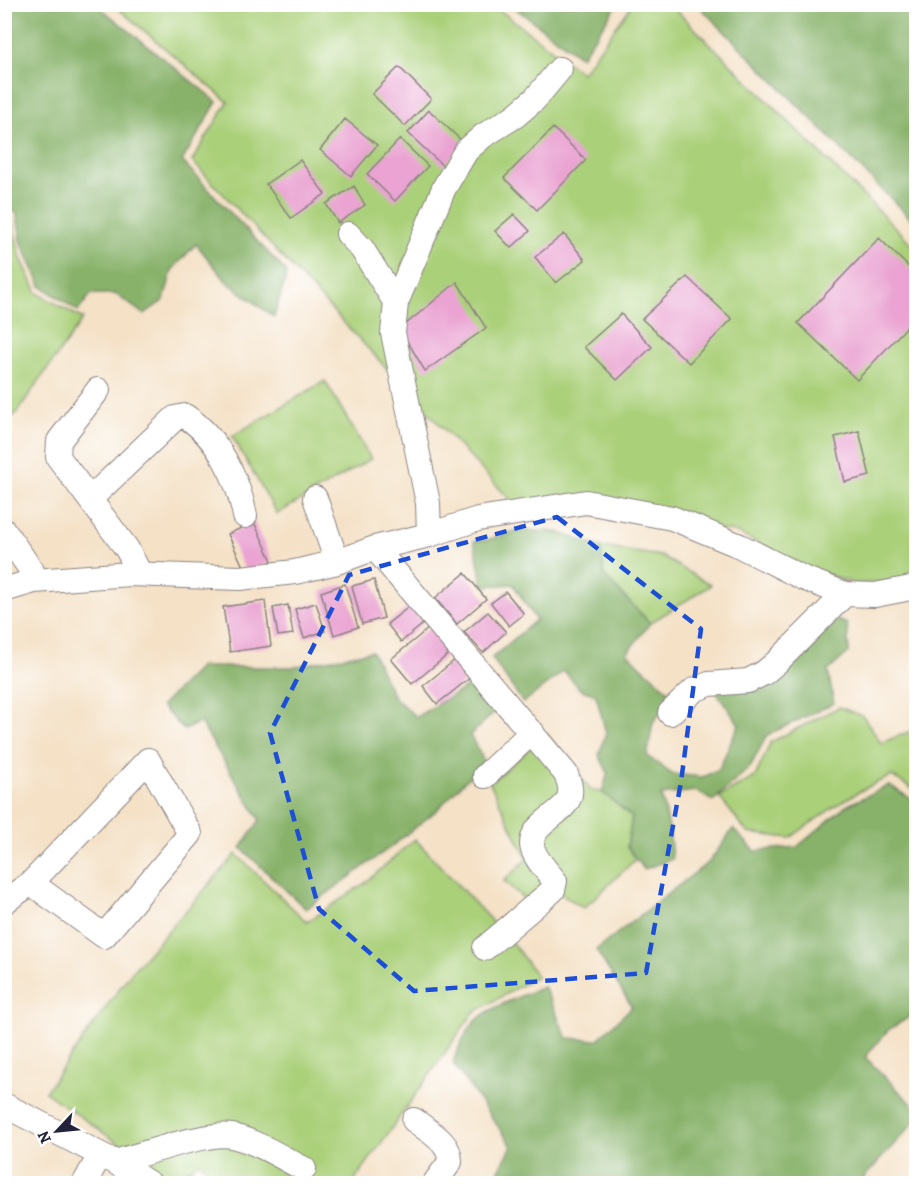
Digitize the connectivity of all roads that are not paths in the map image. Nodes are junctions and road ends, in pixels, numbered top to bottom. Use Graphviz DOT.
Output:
graph roads {
  1 [pos="560,69"];
  2 [pos="348,234"];
  3 [pos="396,303"];
  4 [pos="98,390"];
  5 [pos="315,498"];
  6 [pos="90,499"];
  7 [pos="245,516"];
  8 [pos="4,531"];
  9 [pos="429,536"];
  10 [pos="375,548"];
  11 [pos="337,562"];
  12 [pos="130,574"];
  13 [pos="34,581"];
  14 [pos="916,587"];
  15 [pos="4,590"];
  16 [pos="845,594"];
  17 [pos="670,713"];
  18 [pos="532,732"];
  19 [pos="485,776"];
  20 [pos="32,883"];
  21 [pos="4,902"];
  22 [pos="485,948"];
  23 [pos="4,1105"];
  24 [pos="414,1120"];
  25 [pos="108,1159"];
  26 [pos="304,1168"];
  27 [pos="84,1184"];
  28 [pos="150,1184"];
  29 [pos="434,1184"];
  1 -- 3 [label="street"];
  2 -- 3 [label="street"];
  3 -- 9 [label="street"];
  4 -- 6 [label="street"];
  5 -- 11 [label="street"];
  6 -- 7 [label="street"];
  6 -- 12 [label="street"];
  8 -- 13 [label="street"];
  9 -- 10 [label="street"];
  9 -- 16 [label="street"];
  10 -- 11 [label="street"];
  10 -- 18 [label="street"];
  11 -- 12 [label="street"];
  12 -- 13 [label="street"];
  13 -- 15 [label="street"];
  14 -- 16 [label="street"];
  16 -- 17 [label="street"];
  18 -- 19 [label="street"];
  18 -- 22 [label="street"];
  20 -- 20 [label="street"];
  20 -- 21 [label="street"];
  23 -- 25 [label="street"];
  24 -- 29 [label="street"];
  25 -- 26 [label="street"];
  25 -- 27 [label="street"];
  25 -- 28 [label="street"];
}
